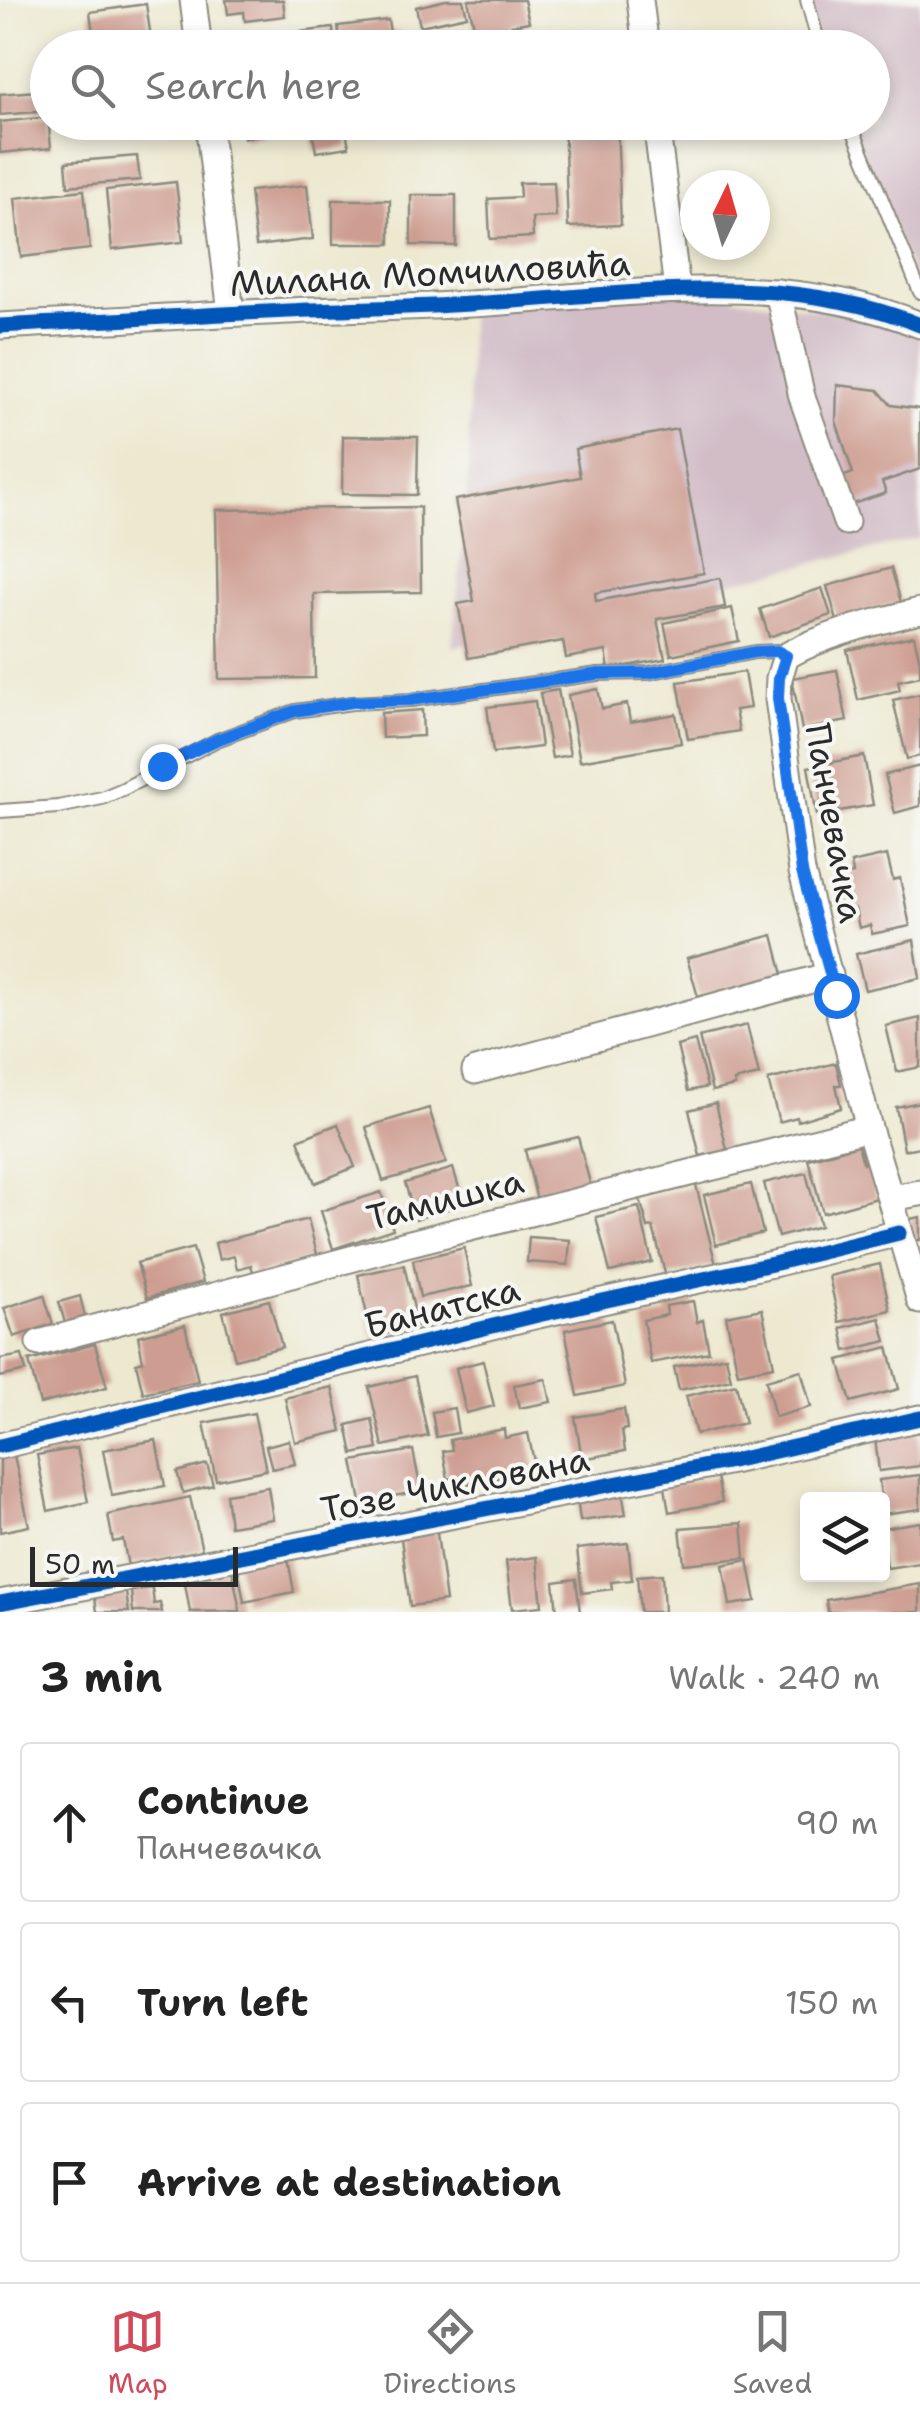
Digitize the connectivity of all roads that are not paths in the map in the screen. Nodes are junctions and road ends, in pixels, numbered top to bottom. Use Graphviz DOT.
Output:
graph roads {
  1 [pos="193,0"];
  2 [pos="640,0"];
  3 [pos="806,0"];
  4 [pos="197,30"];
  5 [pos="644,30"];
  6 [pos="815,30"];
  7 [pos="210,140"];
  8 [pos="658,140"];
  9 [pos="857,140"];
  10 [pos="677,289"];
  11 [pos="778,292"];
  12 [pos="920,292"];
  13 [pos="231,314"];
  14 [pos="920,324"];
  15 [pos="0,326"];
  16 [pos="846,522"];
  17 [pos="920,611"];
  18 [pos="786,656"];
  19 [pos="0,811"];
  20 [pos="830,975"];
  21 [pos="475,1071"];
  22 [pos="869,1128"];
  23 [pos="920,1192"];
  24 [pos="890,1198"];
  25 [pos="899,1233"];
  26 [pos="920,1302"];
  27 [pos="39,1343"];
  28 [pos="920,1418"];
  29 [pos="0,1446"];
  30 [pos="0,1604"];
  1 -- 4 [label="street"];
  2 -- 5 [label="street"];
  3 -- 6 [label="lane"];
  7 -- 13 [label="street"];
  8 -- 10 [label="street"];
  9 -- 12 [label="lane"];
  10 -- 11 [label="street, Милана Момчиловића"];
  10 -- 13 [label="street, Милана Момчиловића"];
  11 -- 14 [label="street, Милана Момчиловића"];
  11 -- 16 [label="street"];
  13 -- 15 [label="street, Милана Момчиловића"];
  17 -- 18 [label="street"];
  18 -- 19 [label="lane"];
  18 -- 20 [label="street, Панчевачка"];
  20 -- 21 [label="street"];
  20 -- 22 [label="street, Панчевачка"];
  22 -- 24 [label="street, Панчевачка"];
  22 -- 27 [label="street, Тамишка"];
  23 -- 24 [label="street"];
  24 -- 25 [label="street, Панчевачка"];
  25 -- 26 [label="street, Панчевачка"];
  25 -- 29 [label="street, Банатска"];
  28 -- 30 [label="street, Тозе Чиклована"];
}
